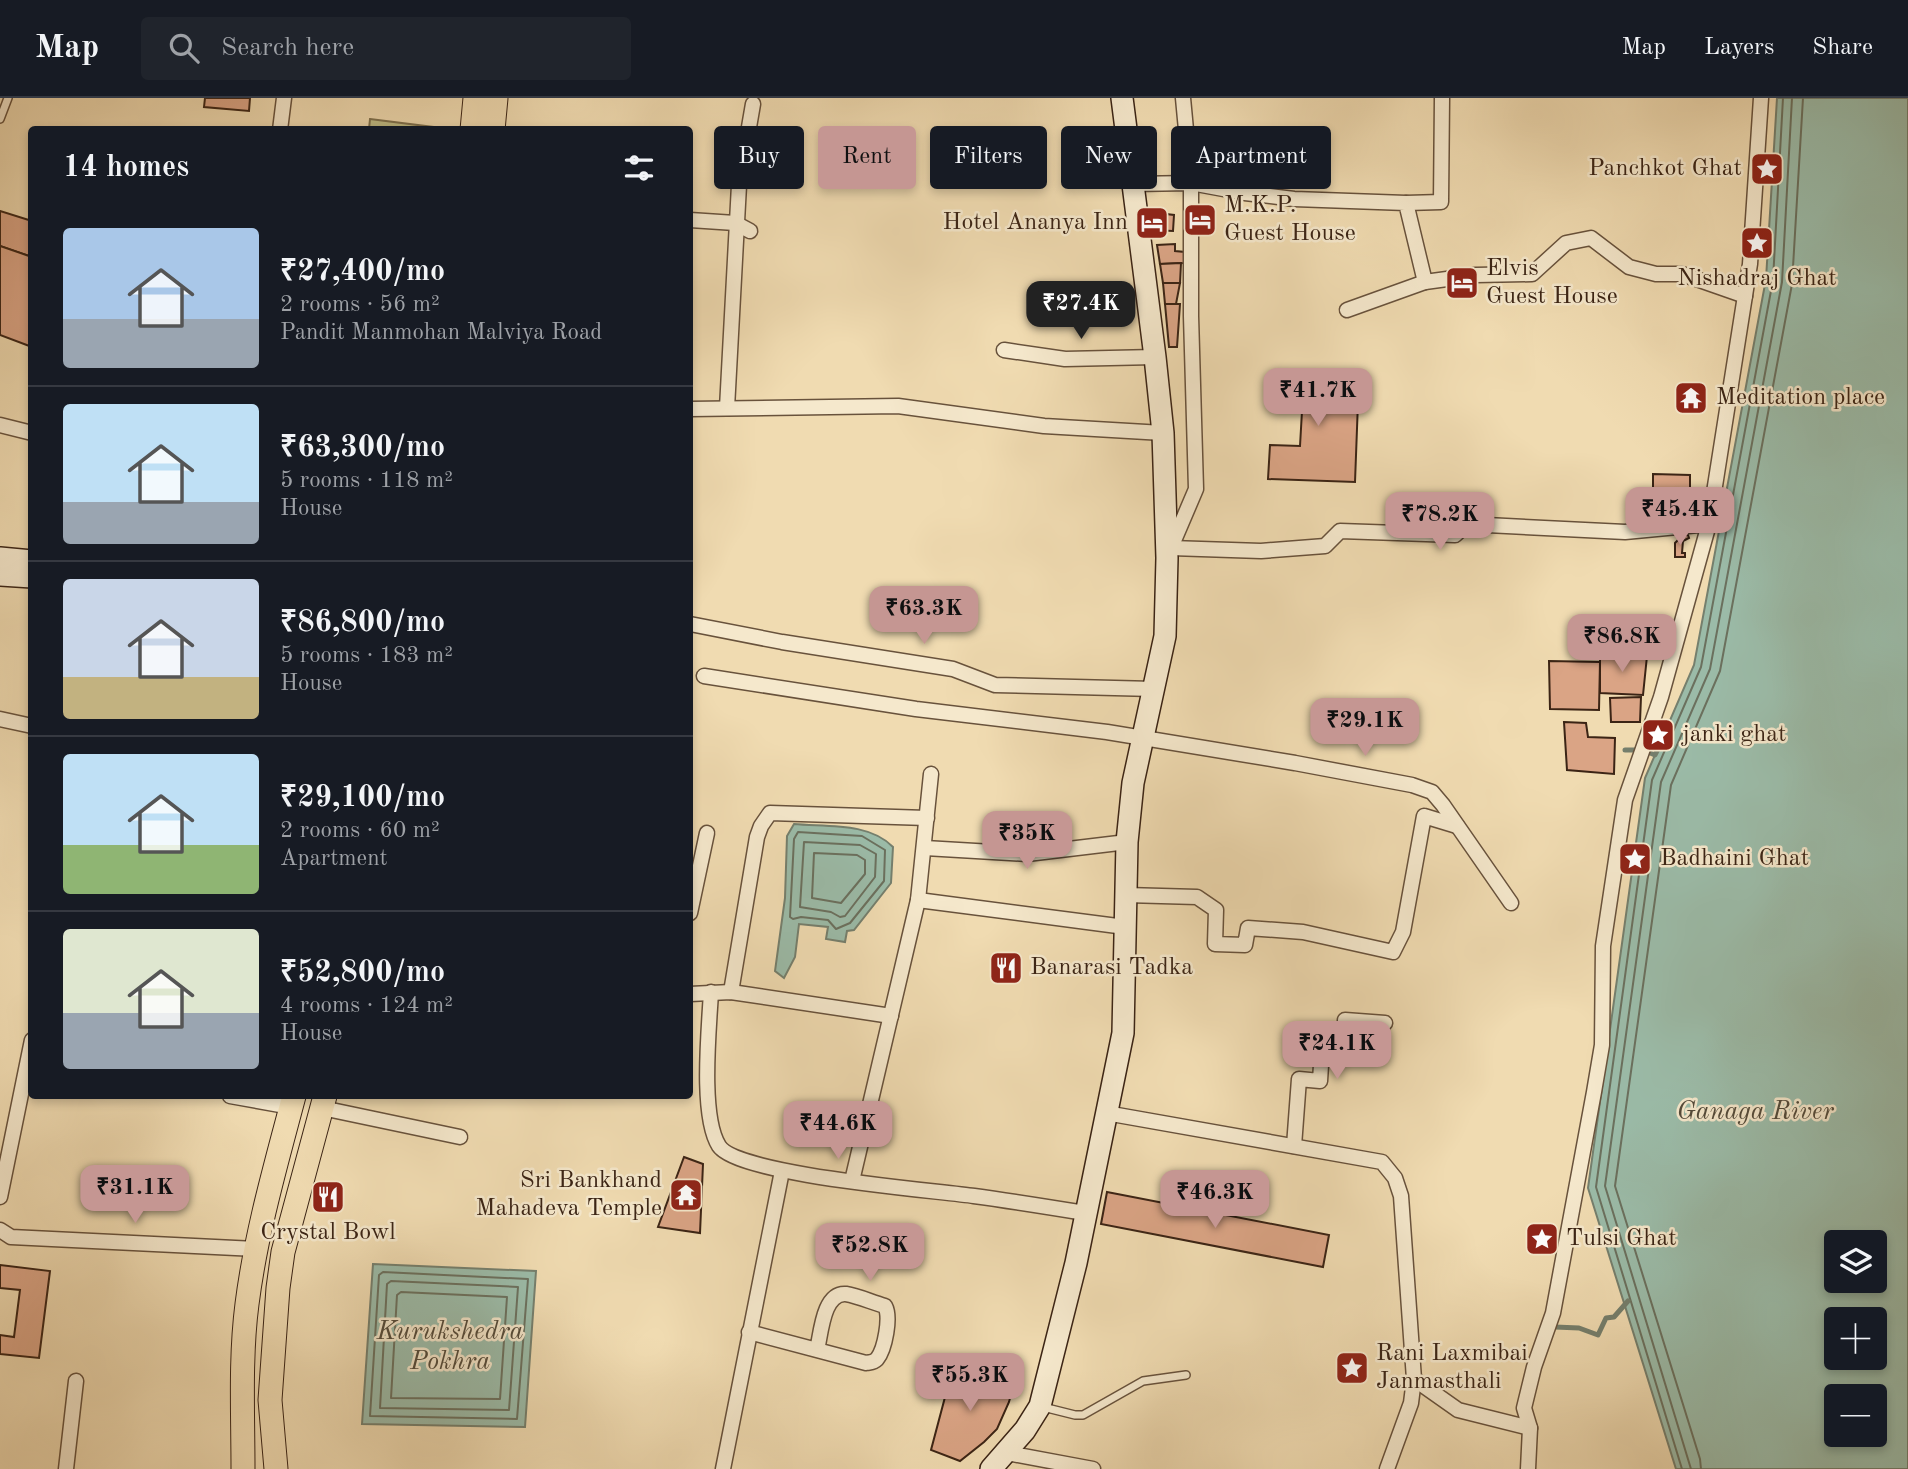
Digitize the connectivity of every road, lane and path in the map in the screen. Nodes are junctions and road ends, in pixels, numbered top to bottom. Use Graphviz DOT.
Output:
graph roads {
  1 [pos="8,98"];
  2 [pos="284,98"];
  3 [pos="475,98"];
  4 [pos="496,98"];
  5 [pos="1122,98"];
  6 [pos="1183,98"];
  7 [pos="1442,98"];
  8 [pos="1761,98"];
  9 [pos="753,104"];
  10 [pos="0,119"];
  11 [pos="280,126"];
  12 [pos="472,126"];
  13 [pos="493,126"];
  14 [pos="1126,126"];
  15 [pos="1186,126"];
  16 [pos="1134,189"];
  17 [pos="1191,189"];
  18 [pos="1223,189"];
  19 [pos="1406,202"];
  20 [pos="693,220"];
  21 [pos="736,223"];
  22 [pos="750,231"];
  23 [pos="1425,282"];
  24 [pos="1745,296"];
  25 [pos="1347,310"];
  26 [pos="1004,350"];
  27 [pos="1155,358"];
  28 [pos="727,408"];
  29 [pos="693,409"];
  30 [pos="0,425"];
  31 [pos="28,432"];
  32 [pos="1163,433"];
  33 [pos="1709,524"];
  34 [pos="1169,553"];
  35 [pos="0,558"];
  36 [pos="28,561"];
  37 [pos="0,575"];
  38 [pos="28,577"];
  39 [pos="693,625"];
  40 [pos="704,676"];
  41 [pos="1153,690"];
  42 [pos="0,719"];
  43 [pos="28,725"];
  44 [pos="1144,737"];
  45 [pos="932,774"];
  46 [pos="928,818"];
  47 [pos="1457,826"];
  48 [pos="706,833"];
  49 [pos="1127,842"];
  50 [pos="925,848"];
  51 [pos="693,892"];
  52 [pos="1126,895"];
  53 [pos="918,900"];
  54 [pos="1511,903"];
  55 [pos="1125,927"];
  56 [pos="710,992"];
  57 [pos="731,992"];
  58 [pos="693,994"];
  59 [pos="891,1016"];
  60 [pos="1385,1023"];
  61 [pos="28,1066"];
  62 [pos="267,1099"];
  63 [pos="292,1101"];
  64 [pos="323,1102"];
  65 [pos="1106,1112"];
  66 [pos="460,1137"];
  67 [pos="1294,1146"];
  68 [pos="782,1171"];
  69 [pos="852,1181"];
  70 [pos="0,1197"];
  71 [pos="1085,1213"];
  72 [pos="0,1232"];
  73 [pos="256,1249"];
  74 [pos="749,1332"];
  75 [pos="817,1350"];
  76 [pos="1186,1375"];
  77 [pos="1414,1379"];
  78 [pos="76,1381"];
  79 [pos="1040,1406"];
  80 [pos="1530,1428"];
  81 [pos="1007,1453"];
  82 [pos="66,1469"];
  83 [pos="243,1469"];
  84 [pos="276,1469"];
  85 [pos="723,1469"];
  86 [pos="991,1469"];
  87 [pos="1093,1469"];
  88 [pos="1387,1469"];
  89 [pos="1528,1469"];
  1 -- 10 [label="lane"];
  2 -- 11 [label="street"];
  3 -- 12 [label="main road"];
  4 -- 13 [label="main road"];
  5 -- 14 [label="street"];
  6 -- 15 [label="street"];
  7 -- 19 [label="street"];
  8 -- 24 [label="street"];
  9 -- 21 [label="street"];
  16 -- 27 [label="street"];
  17 -- 34 [label="street"];
  18 -- 19 [label="street"];
  19 -- 23 [label="street"];
  20 -- 21 [label="street"];
  21 -- 22 [label="street"];
  21 -- 28 [label="street"];
  23 -- 24 [label="street"];
  23 -- 25 [label="street"];
  24 -- 33 [label="street"];
  26 -- 27 [label="street"];
  27 -- 32 [label="street"];
  28 -- 29 [label="street"];
  28 -- 32 [label="street"];
  30 -- 31 [label="street"];
  32 -- 34 [label="street"];
  33 -- 34 [label="street"];
  33 -- 80 [label="street"];
  34 -- 41 [label="street"];
  35 -- 36 [label="street"];
  37 -- 38 [label="street"];
  39 -- 41 [label="street"];
  40 -- 44 [label="street"];
  41 -- 44 [label="street"];
  42 -- 43 [label="street"];
  44 -- 47 [label="street"];
  44 -- 49 [label="street"];
  45 -- 46 [label="street"];
  46 -- 50 [label="street"];
  46 -- 57 [label="street"];
  47 -- 52 [label="street"];
  47 -- 54 [label="street"];
  48 -- 51 [label="street"];
  49 -- 50 [label="street"];
  49 -- 52 [label="street"];
  50 -- 53 [label="street"];
  52 -- 55 [label="street"];
  53 -- 55 [label="street"];
  53 -- 59 [label="street"];
  55 -- 65 [label="street"];
  56 -- 57 [label="street"];
  56 -- 58 [label="street"];
  56 -- 68 [label="street"];
  57 -- 59 [label="street"];
  59 -- 69 [label="street"];
  60 -- 67 [label="street"];
  61 -- 70 [label="street"];
  62 -- 63 [label="street"];
  63 -- 73 [label="main road"];
  64 -- 66 [label="street"];
  64 -- 84 [label="main road"];
  65 -- 67 [label="street"];
  65 -- 71 [label="street"];
  67 -- 77 [label="street"];
  68 -- 69 [label="street"];
  68 -- 74 [label="street"];
  69 -- 71 [label="street"];
  71 -- 79 [label="street"];
  72 -- 73 [label="street"];
  73 -- 83 [label="main road"];
  74 -- 75 [label="street"];
  74 -- 85 [label="street"];
  75 -- 75 [label="street"];
  76 -- 79 [label="lane"];
  77 -- 80 [label="street"];
  77 -- 88 [label="street"];
  78 -- 82 [label="street"];
  79 -- 81 [label="street"];
  80 -- 89 [label="street"];
  81 -- 86 [label="street"];
  81 -- 87 [label="street"];
}
